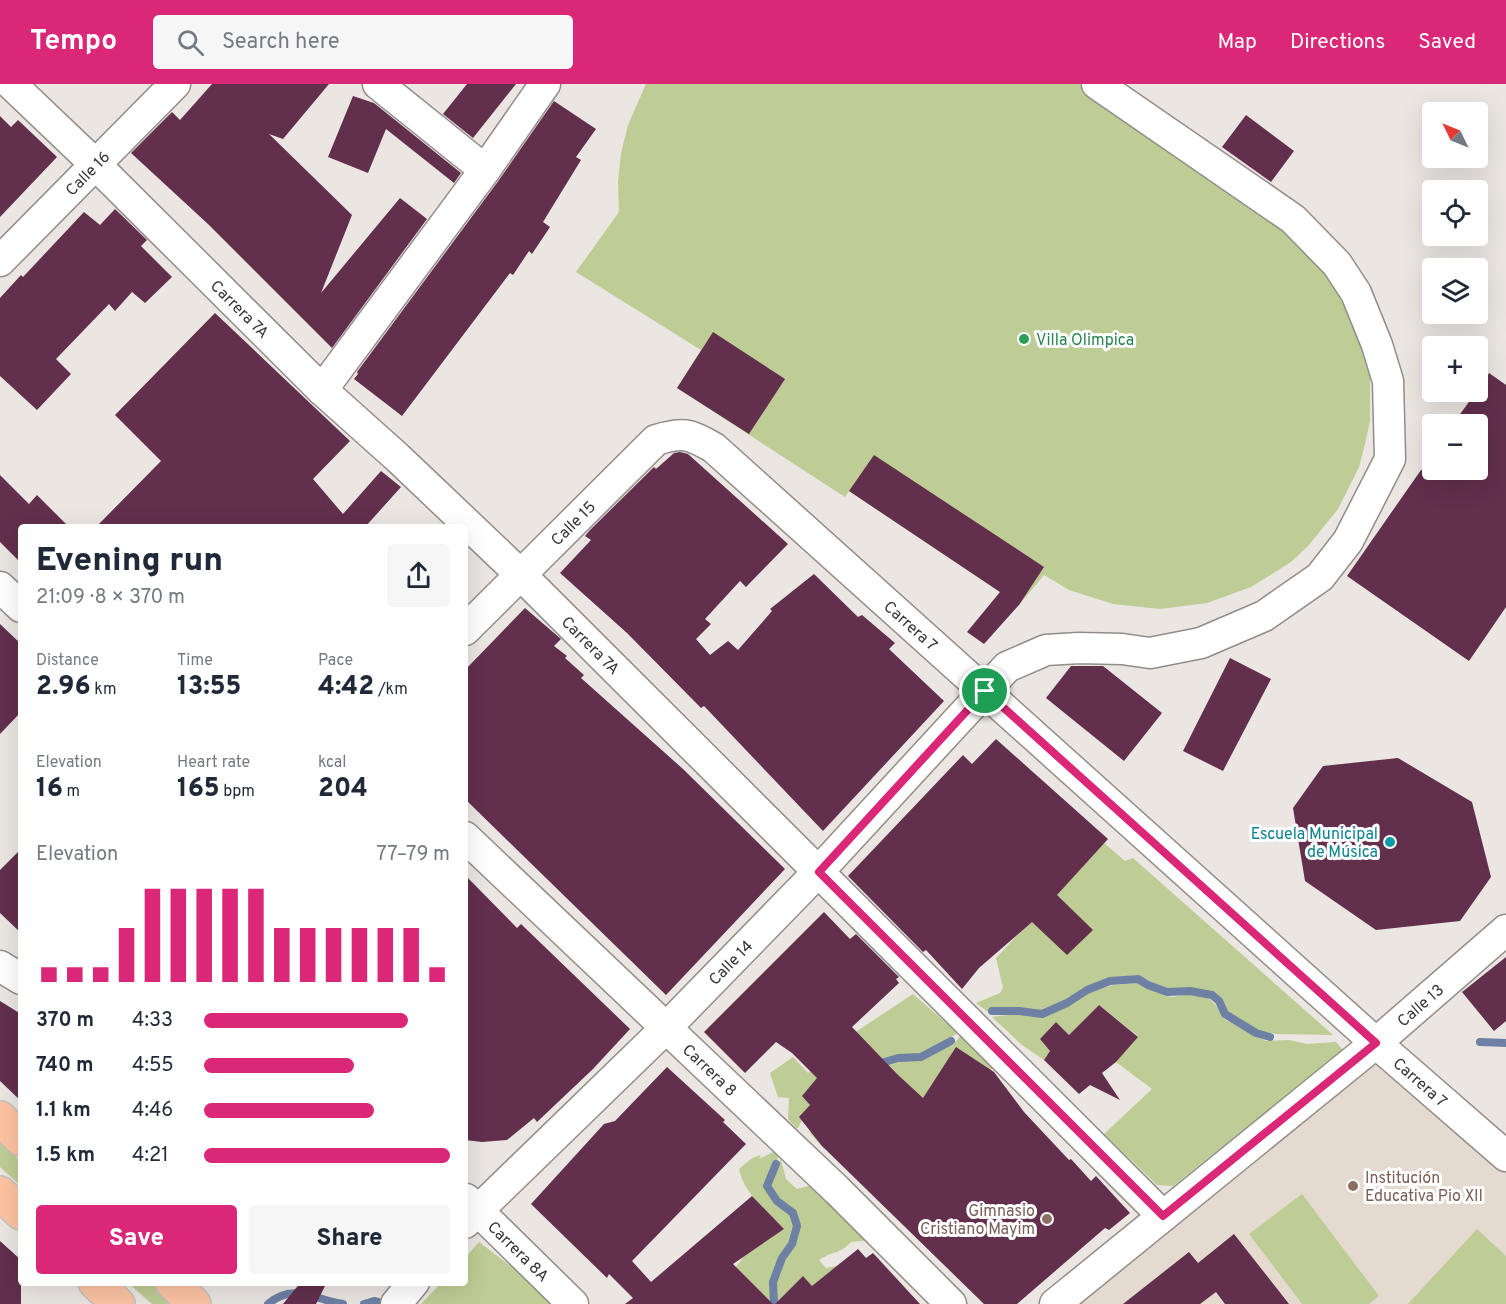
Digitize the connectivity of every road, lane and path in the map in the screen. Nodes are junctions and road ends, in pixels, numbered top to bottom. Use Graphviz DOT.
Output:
graph roads {
  1 [pos="10,84"];
  2 [pos="175,84"];
  3 [pos="378,84"];
  4 [pos="545,84"];
  5 [pos="1097,84"];
  6 [pos="96,165"];
  7 [pos="485,170"];
  8 [pos="0,261"];
  9 [pos="322,390"];
  10 [pos="689,436"];
  11 [pos="467,524"];
  12 [pos="468,525"];
  13 [pos="520,574"];
  14 [pos="0,587"];
  15 [pos="18,604"];
  16 [pos="468,627"];
  17 [pos="985,691"];
  18 [pos="468,840"];
  19 [pos="819,872"];
  20 [pos="1506,930"];
  21 [pos="0,966"];
  22 [pos="18,977"];
  23 [pos="666,1029"];
  24 [pos="1376,1043"];
  25 [pos="0,1118"];
  26 [pos="18,1135"];
  27 [pos="1506,1156"];
  28 [pos="0,1193"];
  29 [pos="18,1210"];
  30 [pos="470,1211"];
  31 [pos="1163,1216"];
  32 [pos="99,1286"];
  33 [pos="176,1286"];
  34 [pos="411,1286"];
  35 [pos="118,1304"];
  36 [pos="194,1304"];
  37 [pos="396,1304"];
  38 [pos="573,1304"];
  39 [pos="951,1304"];
  40 [pos="1054,1304"];
  1 -- 6 [label="street, Carrera 7A"];
  2 -- 6 [label="street, Calle 16"];
  3 -- 7 [label="street"];
  4 -- 7 [label="street"];
  5 -- 17 [label="street, Calle 14"];
  6 -- 8 [label="street, Calle 16"];
  6 -- 9 [label="street, Carrera 7A"];
  7 -- 9 [label="street"];
  9 -- 11 [label="street, Carrera 7A"];
  10 -- 13 [label="street, Calle 15"];
  10 -- 17 [label="street, Carrera 7"];
  12 -- 13 [label="street, Carrera 7A"];
  13 -- 16 [label="street, Calle 15"];
  13 -- 19 [label="street, Carrera 7A"];
  14 -- 15 [label="street"];
  17 -- 19 [label="street, Calle 14"];
  17 -- 24 [label="street, Carrera 7"];
  18 -- 23 [label="street, Carrera 8"];
  19 -- 23 [label="street, Calle 14"];
  19 -- 31 [label="street, Carrera 7A"];
  20 -- 24 [label="street, Calle 13"];
  21 -- 22 [label="street"];
  23 -- 30 [label="street, Calle 14"];
  23 -- 39 [label="street, Carrera 8"];
  24 -- 27 [label="street, Carrera 7"];
  24 -- 31 [label="street, Calle 13"];
  25 -- 26 [label="highway"];
  28 -- 29 [label="highway"];
  30 -- 38 [label="street, Carrera 8A"];
  31 -- 40 [label="street, Calle 13"];
  32 -- 35 [label="highway"];
  33 -- 36 [label="highway"];
  34 -- 37 [label="street"];
}
